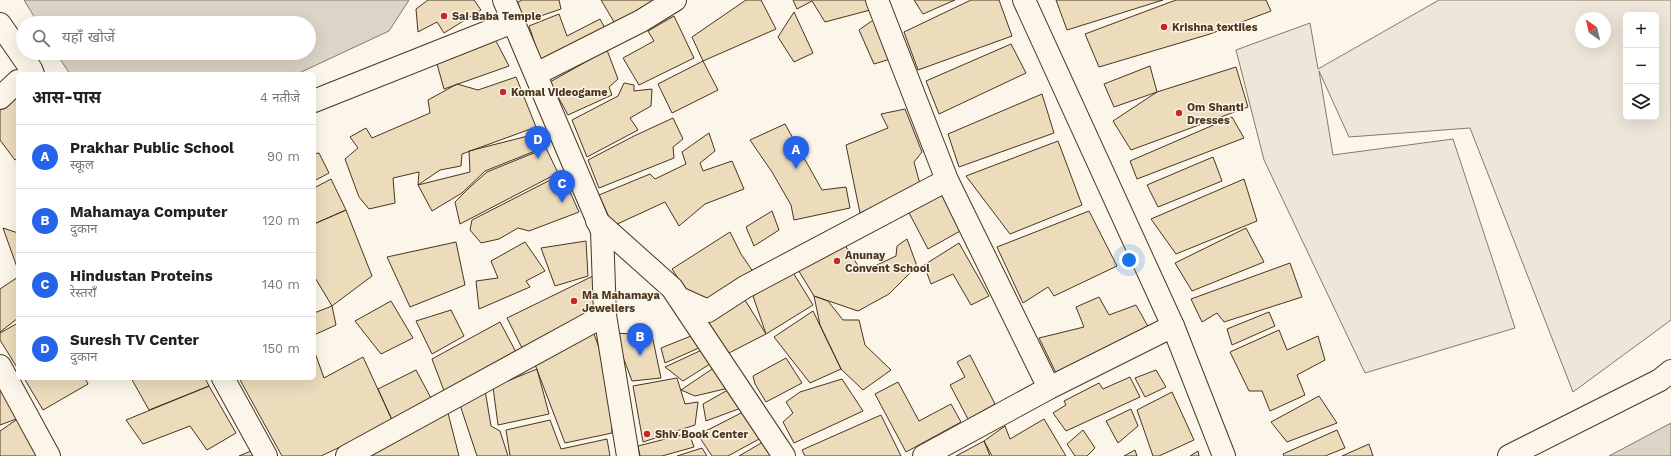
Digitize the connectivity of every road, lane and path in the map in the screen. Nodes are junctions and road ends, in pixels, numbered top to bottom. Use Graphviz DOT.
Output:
graph roads {
  1 [pos="504,0"];
  2 [pos="675,0"];
  3 [pos="877,0"];
  4 [pos="1024,0"];
  5 [pos="513,22"];
  6 [pos="0,24"];
  7 [pos="16,55"];
  8 [pos="19,60"];
  9 [pos="25,72"];
  10 [pos="536,74"];
  11 [pos="16,83"];
  12 [pos="0,98"];
  13 [pos="316,100"];
  14 [pos="947,180"];
  15 [pos="597,221"];
  16 [pos="679,298"];
  17 [pos="605,315"];
  18 [pos="1173,326"];
  19 [pos="0,366"];
  20 [pos="1671,371"];
  21 [pos="224,380"];
  22 [pos="1049,388"];
  23 [pos="49,456"];
  24 [pos="266,456"];
  25 [pos="347,456"];
  26 [pos="628,456"];
  27 [pos="784,456"];
  28 [pos="924,456"];
  29 [pos="1224,456"];
  30 [pos="1509,456"];
  1 -- 5 [label="street"];
  2 -- 10 [label="street"];
  3 -- 14 [label="street"];
  4 -- 18 [label="street"];
  5 -- 10 [label="street"];
  5 -- 13 [label="street"];
  6 -- 7 [label="street"];
  8 -- 9 [label="street"];
  10 -- 15 [label="street"];
  11 -- 12 [label="street"];
  14 -- 16 [label="street"];
  14 -- 22 [label="street"];
  15 -- 16 [label="street"];
  15 -- 17 [label="street"];
  16 -- 27 [label="street"];
  17 -- 25 [label="street"];
  17 -- 26 [label="street"];
  18 -- 22 [label="street"];
  18 -- 29 [label="street"];
  19 -- 23 [label="street"];
  20 -- 30 [label="street"];
  21 -- 24 [label="street"];
  22 -- 28 [label="street"];
}
